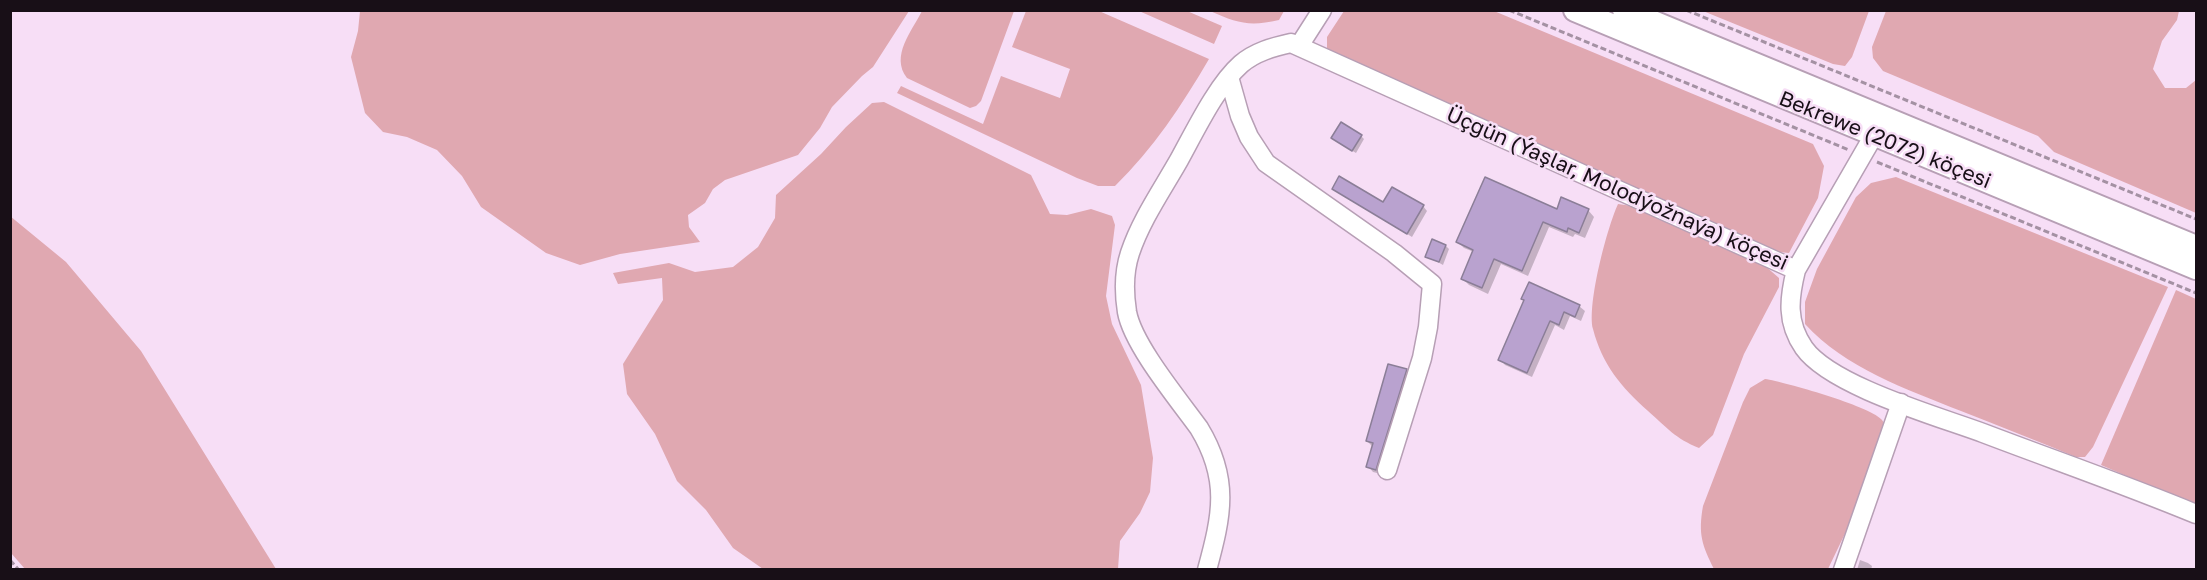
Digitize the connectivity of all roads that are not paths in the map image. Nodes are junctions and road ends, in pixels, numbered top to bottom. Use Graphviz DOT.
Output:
graph roads {
  1 [pos="1322,10"];
  2 [pos="1575,10"];
  3 [pos="1624,10"];
  4 [pos="1299,46"];
  5 [pos="1229,77"];
  6 [pos="1874,135"];
  7 [pos="2196,247"];
  8 [pos="2196,268"];
  9 [pos="1796,270"];
  10 [pos="1901,403"];
  11 [pos="1387,470"];
  12 [pos="2196,514"];
  13 [pos="1207,570"];
  14 [pos="1843,570"];
  1 -- 4 [label="street"];
  2 -- 6 [label="main road, Bekrewe (2072) köçesi"];
  3 -- 7 [label="main road, Bekrewe (2072) köçesi"];
  4 -- 5 [label="street"];
  4 -- 9 [label="street, Üçgün (Ýaşlar, Molodýožnaýa) köçesi"];
  5 -- 11 [label="street"];
  5 -- 13 [label="street"];
  6 -- 8 [label="main road, Bekrewe (2072) köçesi"];
  6 -- 9 [label="street"];
  9 -- 10 [label="street, Üçgün (Ýaşlar, Molodýožnaýa) köçesi"];
  10 -- 12 [label="street, Üçgün (Ýaşlar, Molodýožnaýa) köçesi"];
  10 -- 14 [label="street"];
}
